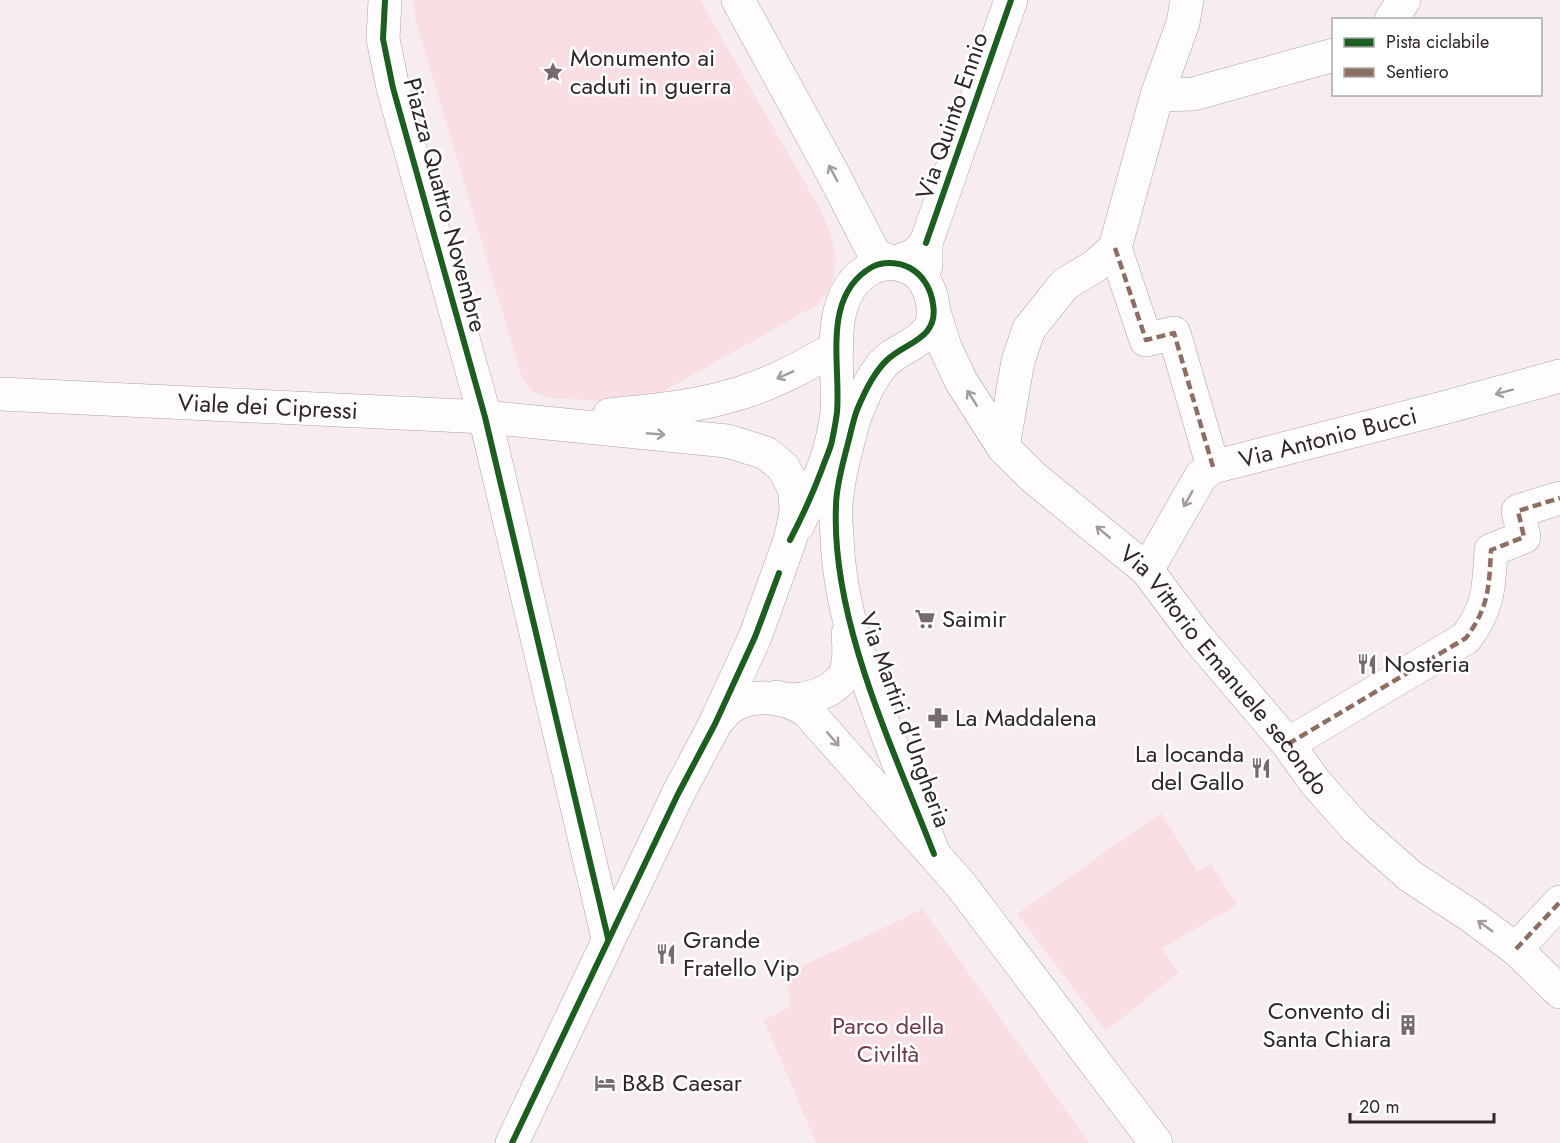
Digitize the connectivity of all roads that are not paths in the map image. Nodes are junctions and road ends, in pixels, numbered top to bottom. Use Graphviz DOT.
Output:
graph roads {
  1 [pos="385,0"];
  2 [pos="738,0"];
  3 [pos="1011,0"];
  4 [pos="1188,0"];
  5 [pos="1404,0"];
  6 [pos="1392,18"];
  7 [pos="1332,56"];
  8 [pos="1157,95"];
  9 [pos="926,243"];
  10 [pos="1115,248"];
  11 [pos="892,263"];
  12 [pos="931,302"];
  13 [pos="837,347"];
  14 [pos="1560,375"];
  15 [pos="0,394"];
  16 [pos="484,417"];
  17 [pos="535,422"];
  18 [pos="1003,447"];
  19 [pos="1213,466"];
  20 [pos="1560,498"];
  21 [pos="790,540"];
  22 [pos="1147,570"];
  23 [pos="847,614"];
  24 [pos="755,637"];
  25 [pos="781,699"];
  26 [pos="715,723"];
  27 [pos="1288,744"];
  28 [pos="934,854"];
  29 [pos="1560,902"];
  30 [pos="608,938"];
  31 [pos="1516,949"];
  32 [pos="1560,992"];
  33 [pos="512,1143"];
  34 [pos="1156,1143"];
  1 -- 16 [label="street, Piazza Quattro Novembre"];
  11 -- 2 [label="street, one-way"];
  3 -- 9 [label="street, Via Quinto Ennio"];
  4 -- 8 [label="street"];
  5 -- 6 [label="street"];
  7 -- 8 [label="street"];
  8 -- 10 [label="street"];
  9 -- 11 [label="street"];
  9 -- 12 [label="street, Via Quinto Ennio"];
  10 -- 18 [label="street"];
  10 -- 19 [label="street"];
  11 -- 12 [label="street"];
  11 -- 13 [label="street"];
  18 -- 12 [label="street, Via Vittorio Emanuele secondo, one-way"];
  12 -- 23 [label="street, Via Martiri d'Ungheria"];
  13 -- 17 [label="street, one-way"];
  13 -- 21 [label="street"];
  14 -- 19 [label="street, Via Antonio Bucci, one-way"];
  15 -- 16 [label="street, Viale dei Cipressi"];
  16 -- 17 [label="street, Viale dei Cipressi"];
  16 -- 30 [label="street, Piazza Quattro Novembre"];
  17 -- 21 [label="street, one-way"];
  22 -- 18 [label="street, Via Vittorio Emanuele secondo, one-way"];
  19 -- 22 [label="street, Via Antonio Bucci, one-way"];
  20 -- 27 [label="street"];
  21 -- 24 [label="street"];
  22 -- 27 [label="street, Via Vittorio Emanuele secondo"];
  23 -- 25 [label="street"];
  23 -- 28 [label="street, Via Martiri d'Ungheria"];
  24 -- 25 [label="street"];
  24 -- 26 [label="street"];
  25 -- 26 [label="street, Via Martiri d'Ungheria"];
  25 -- 28 [label="street, Via Martiri d'Ungheria, one-way"];
  26 -- 30 [label="street"];
  31 -- 27 [label="street, Via Vittorio Emanuele secondo, one-way"];
  28 -- 34 [label="street, Via Martiri d'Ungheria"];
  29 -- 31 [label="street"];
  30 -- 33 [label="street"];
  31 -- 32 [label="street, Via Vittorio Emanuele secondo"];
}
